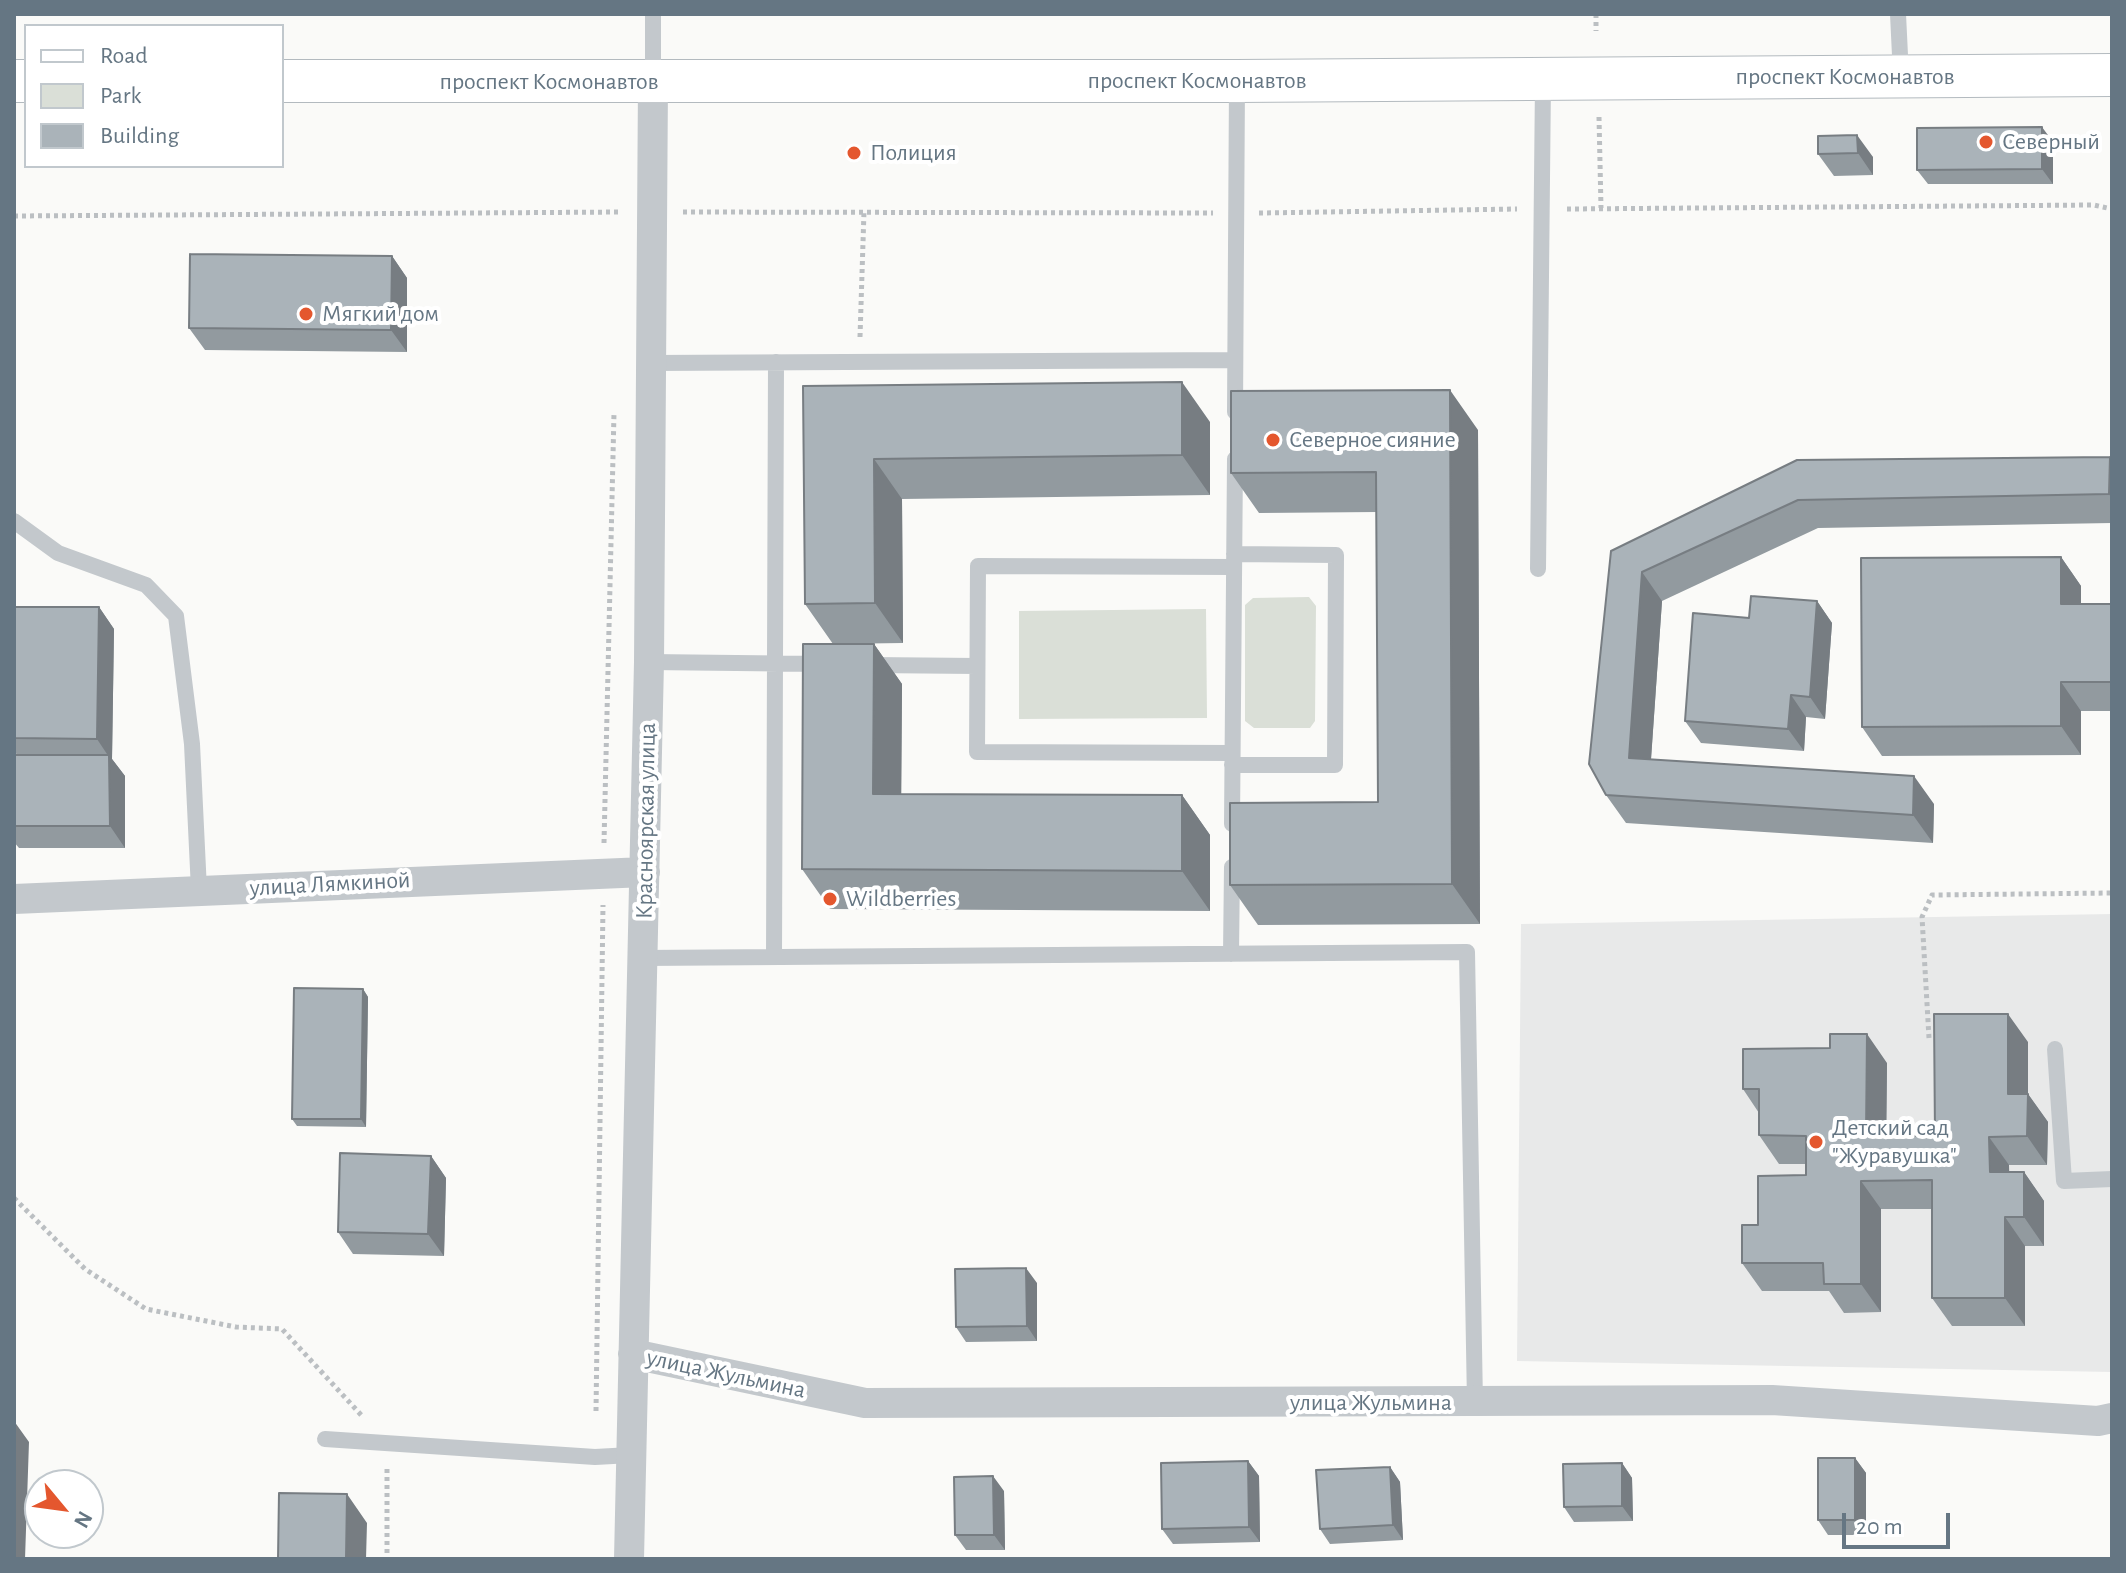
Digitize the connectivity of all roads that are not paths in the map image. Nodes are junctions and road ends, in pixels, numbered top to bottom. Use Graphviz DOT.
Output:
graph roads {
  1 [pos="653,14"];
  2 [pos="1898,14"];
  3 [pos="2112,75"];
  4 [pos="1901,77"];
  5 [pos="1543,79"];
  6 [pos="284,81"];
  7 [pos="1237,81"];
  8 [pos="653,82"];
  9 [pos="1235,360"];
  10 [pos="776,362"];
  11 [pos="652,363"];
  12 [pos="14,521"];
  13 [pos="1234,561"];
  14 [pos="1538,569"];
  15 [pos="649,662"];
  16 [pos="775,664"];
  17 [pos="977,666"];
  18 [pos="1232,759"];
  19 [pos="645,872"];
  20 [pos="199,890"];
  21 [pos="14,899"];
  22 [pos="1231,954"];
  23 [pos="774,957"];
  24 [pos="643,958"];
  25 [pos="2055,1049"];
  26 [pos="2112,1179"];
  27 [pos="633,1354"];
  28 [pos="1475,1403"];
  29 [pos="2112,1418"];
  30 [pos="325,1439"];
  31 [pos="631,1455"];
  32 [pos="629,1559"];
  1 -- 8 [label="lane"];
  2 -- 4 [label="lane"];
  3 -- 4 [label="main road, проспект Космонавтов"];
  4 -- 5 [label="main road, проспект Космонавтов"];
  5 -- 7 [label="main road, проспект Космонавтов"];
  5 -- 14 [label="lane"];
  6 -- 8 [label="main road, проспект Космонавтов"];
  7 -- 8 [label="main road, проспект Космонавтов"];
  7 -- 9 [label="lane"];
  8 -- 11 [label="street, Красноярская улица"];
  9 -- 10 [label="lane"];
  9 -- 13 [label="lane"];
  10 -- 11 [label="lane"];
  10 -- 16 [label="lane"];
  11 -- 15 [label="street, Красноярская улица"];
  12 -- 20 [label="lane"];
  13 -- 17 [label="lane"];
  13 -- 18 [label="lane"];
  13 -- 18 [label="lane"];
  15 -- 16 [label="lane"];
  15 -- 19 [label="street, Красноярская улица"];
  16 -- 17 [label="lane"];
  16 -- 23 [label="lane"];
  17 -- 18 [label="lane"];
  18 -- 22 [label="lane"];
  19 -- 20 [label="street, улица Лямкиной"];
  19 -- 24 [label="street, Красноярская улица"];
  20 -- 21 [label="street, улица Лямкиной"];
  22 -- 23 [label="lane"];
  22 -- 28 [label="lane"];
  23 -- 24 [label="lane"];
  24 -- 27 [label="street, Красноярская улица"];
  25 -- 26 [label="lane"];
  27 -- 28 [label="street, улица Жульмина"];
  27 -- 31 [label="street, Красноярская улица"];
  28 -- 29 [label="street, улица Жульмина"];
  30 -- 31 [label="lane"];
  31 -- 32 [label="street, Красноярская улица"];
}
